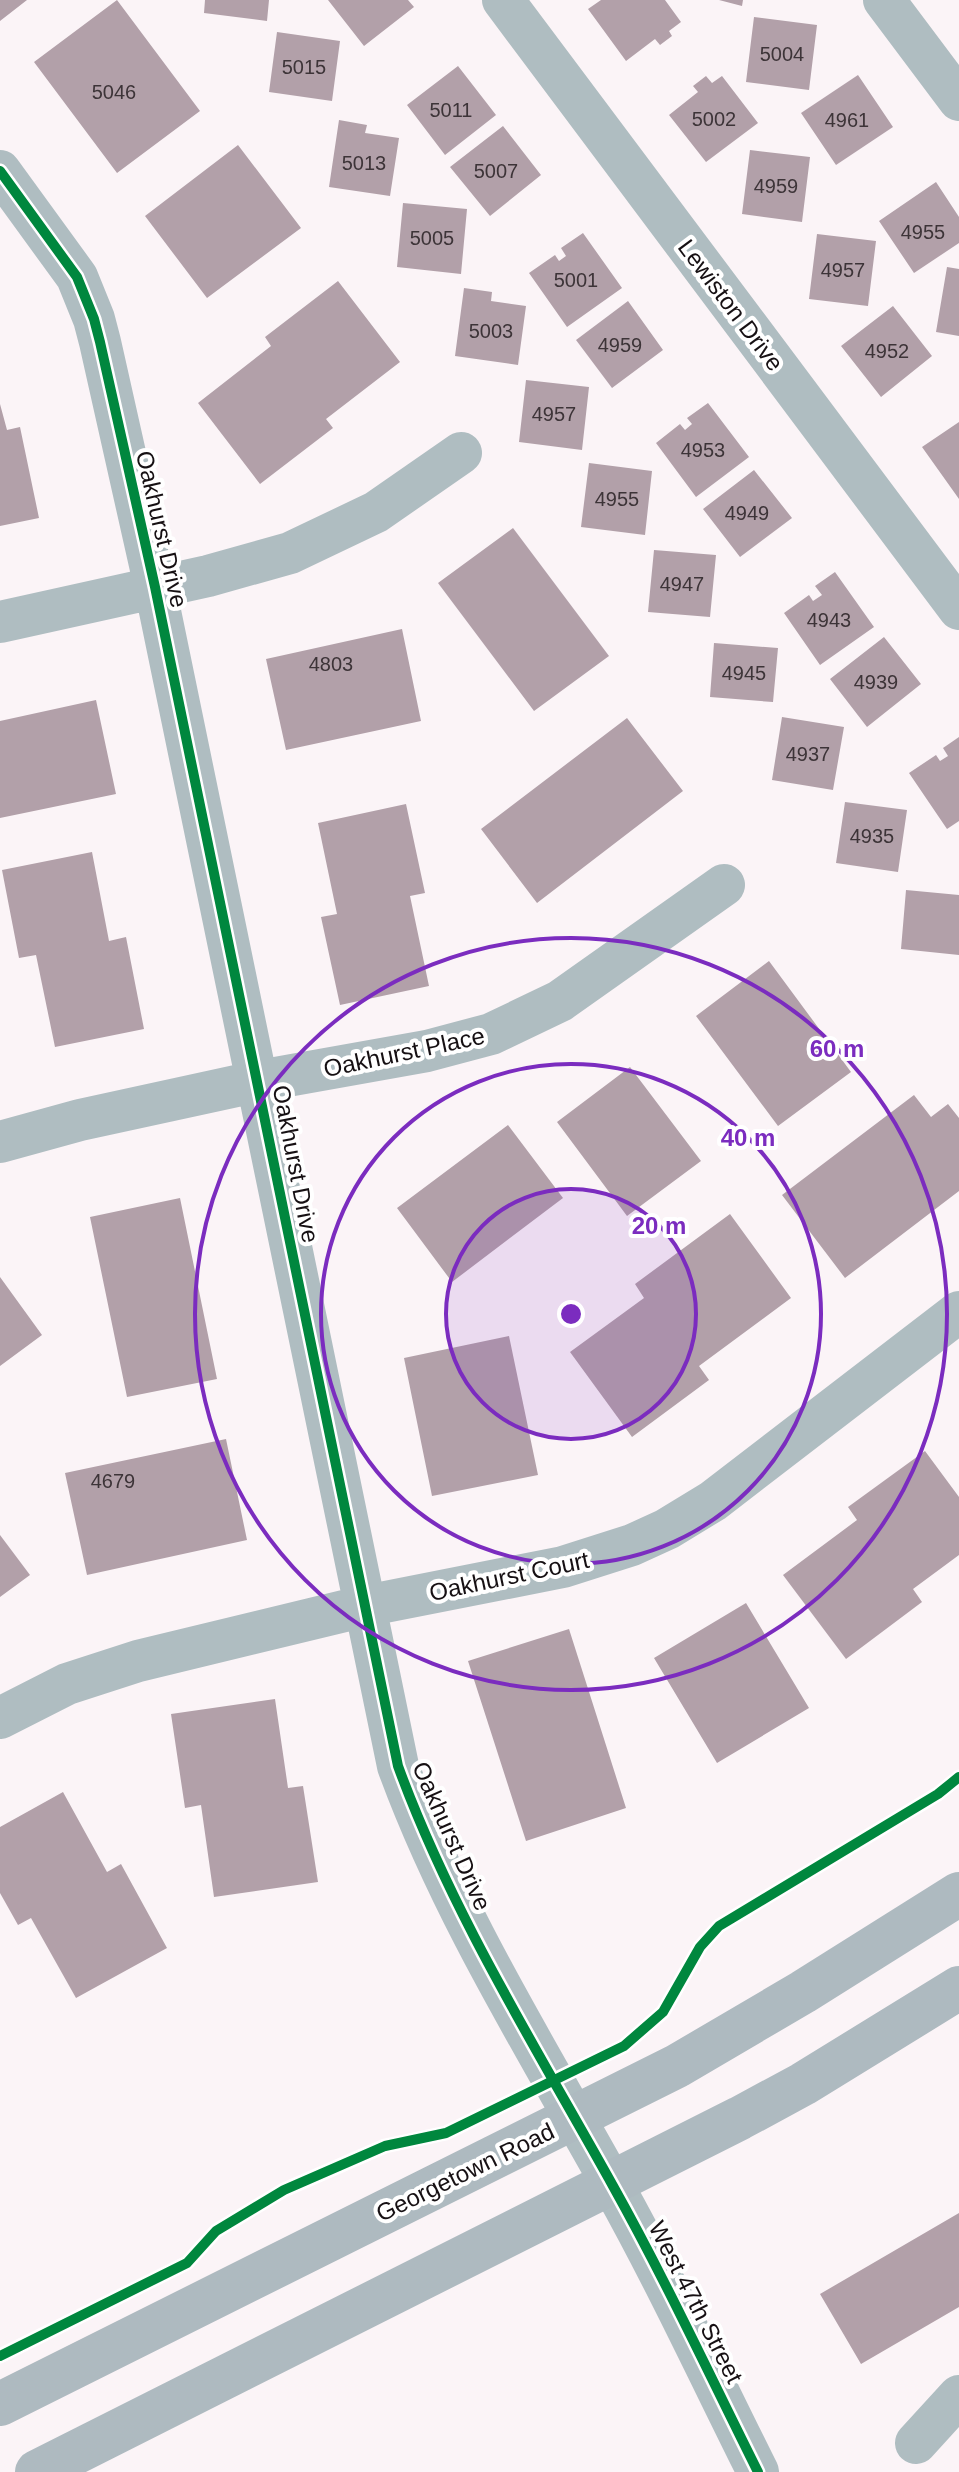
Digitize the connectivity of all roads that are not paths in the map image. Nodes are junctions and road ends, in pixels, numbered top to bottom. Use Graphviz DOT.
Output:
graph roads {
  1 [pos="503,0"];
  2 [pos="884,0"];
  3 [pos="959,100"];
  4 [pos="0,171"];
  5 [pos="461,453"];
  6 [pos="155,587"];
  7 [pos="959,609"];
  8 [pos="0,622"];
  9 [pos="724,885"];
  10 [pos="259,1081"];
  11 [pos="0,1142"];
  12 [pos="959,1312"];
  13 [pos="365,1606"];
  14 [pos="0,1718"];
  15 [pos="959,1894"];
  16 [pos="959,1988"];
  17 [pos="593,2152"];
  18 [pos="959,2396"];
  19 [pos="0,2404"];
  20 [pos="916,2443"];
  21 [pos="37,2472"];
  22 [pos="758,2472"];
  1 -- 7 [label="street, Lewiston Drive"];
  2 -- 3 [label="street"];
  4 -- 6 [label="street, Oakhurst Drive"];
  5 -- 6 [label="street"];
  6 -- 8 [label="street"];
  6 -- 10 [label="street, Oakhurst Drive"];
  9 -- 10 [label="street, Oakhurst Place"];
  10 -- 11 [label="street, Oakhurst Place"];
  10 -- 13 [label="street, Oakhurst Drive"];
  12 -- 13 [label="street, Oakhurst Court"];
  13 -- 14 [label="street, Oakhurst Court"];
  13 -- 17 [label="street, Oakhurst Drive"];
  15 -- 17 [label="main road, Georgetown Road"];
  16 -- 17 [label="main road, Georgetown Road"];
  17 -- 19 [label="main road, Georgetown Road"];
  17 -- 21 [label="main road, Georgetown Road"];
  17 -- 22 [label="street, West 47th Street"];
  18 -- 20 [label="street"];
}
